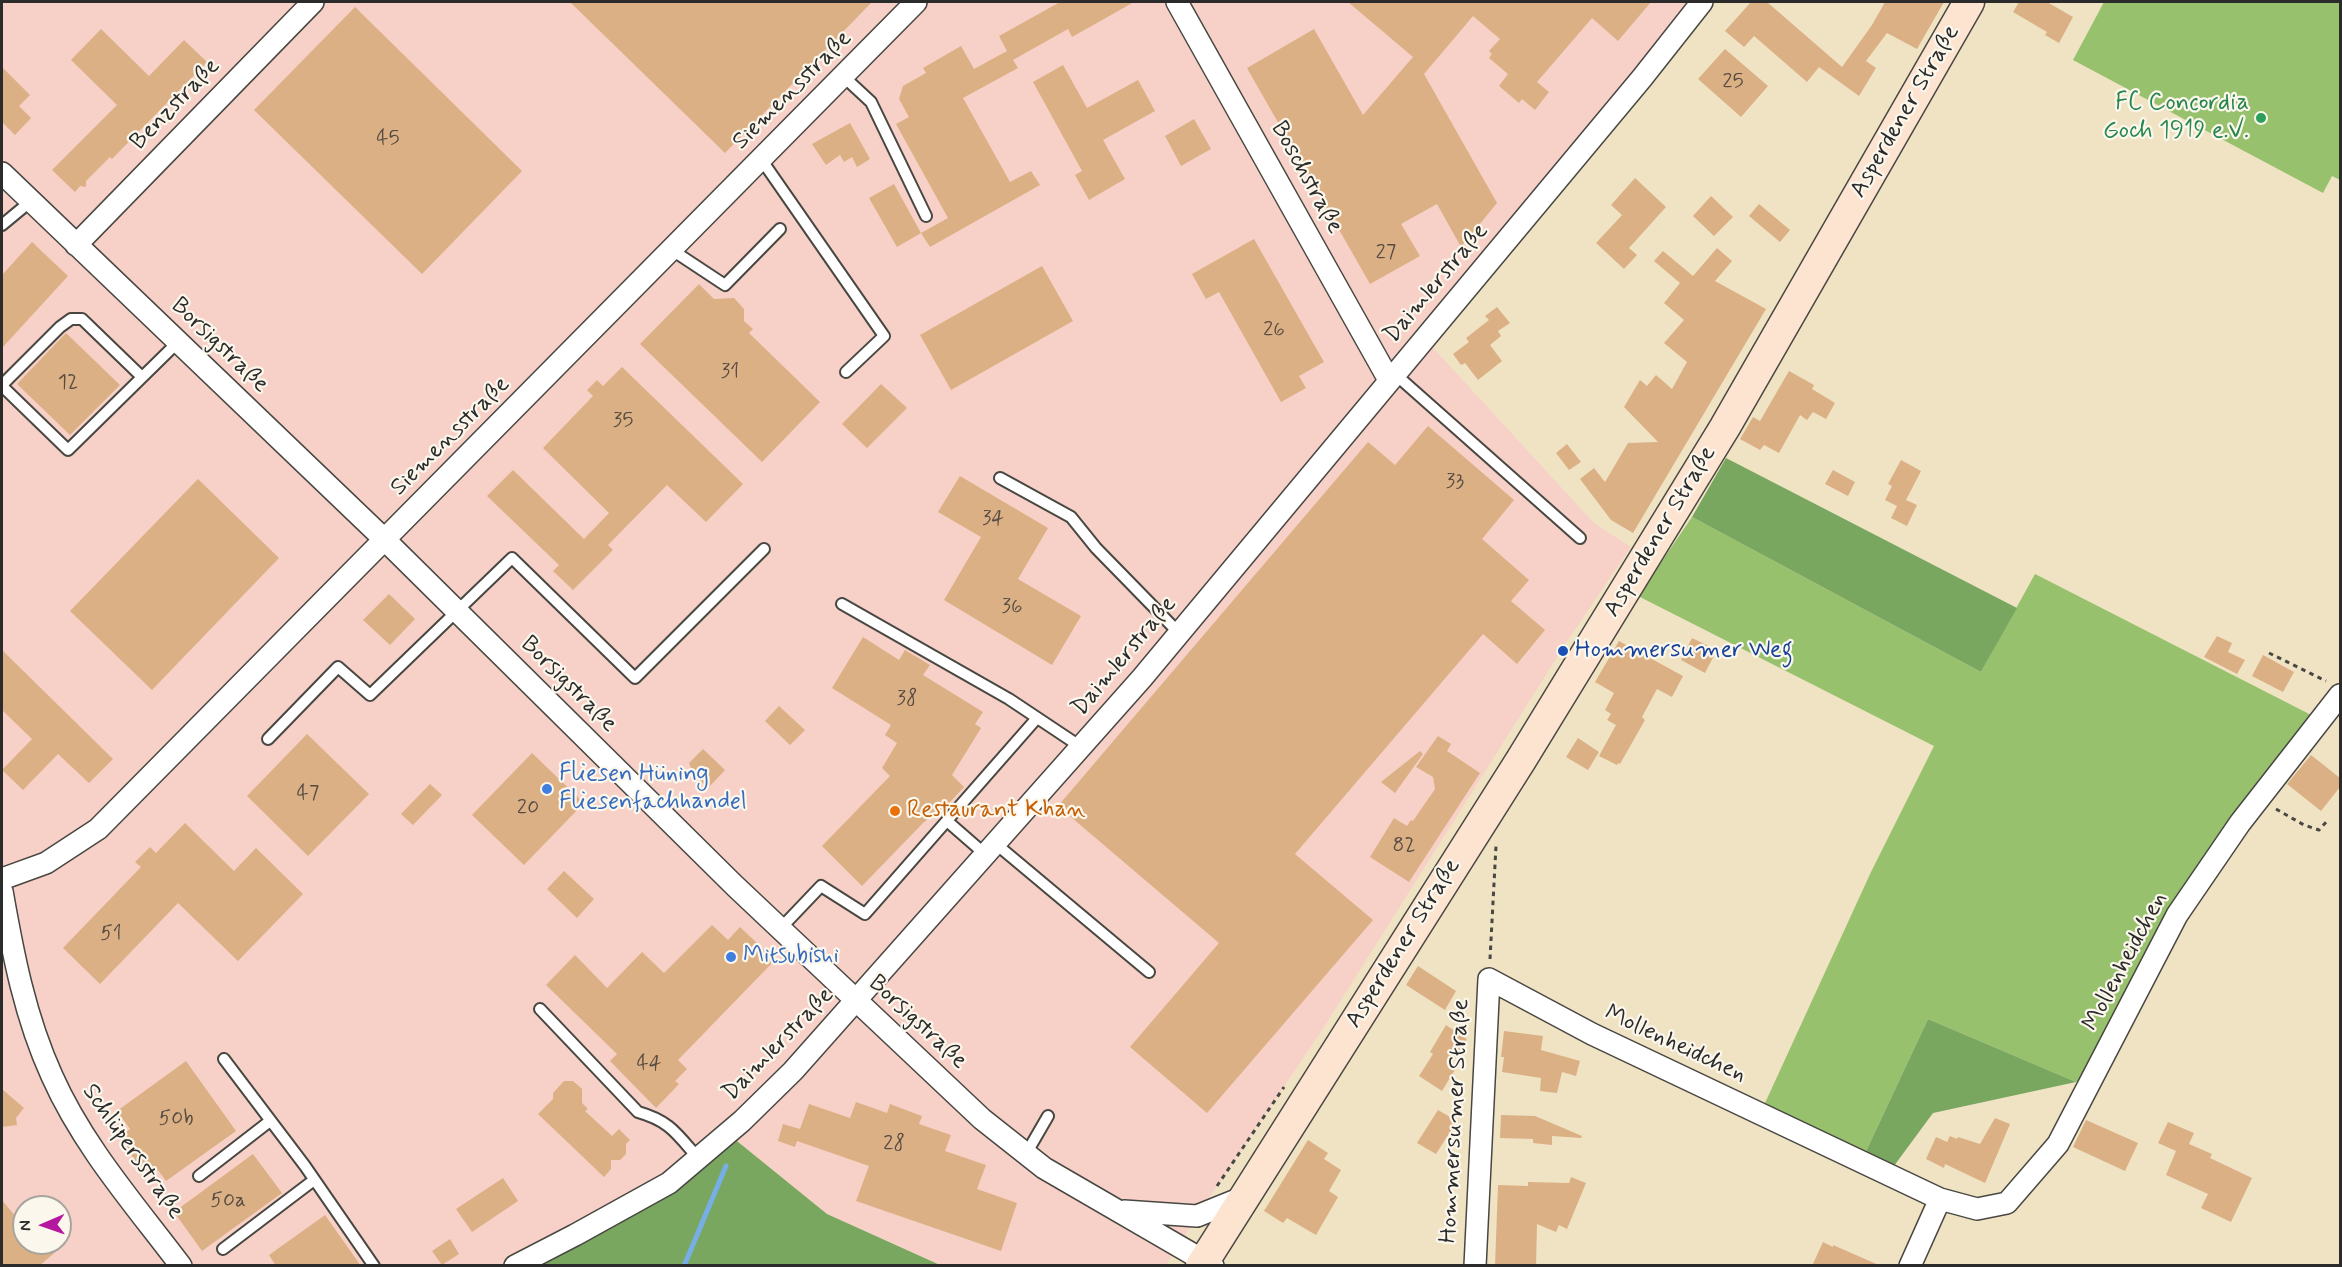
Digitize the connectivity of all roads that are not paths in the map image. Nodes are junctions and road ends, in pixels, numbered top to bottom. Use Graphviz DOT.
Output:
graph roads {
  1 [pos="313,2"];
  2 [pos="916,2"];
  3 [pos="1178,2"];
  4 [pos="1702,2"];
  5 [pos="1970,2"];
  6 [pos="843,76"];
  7 [pos="761,159"];
  8 [pos="2,173"];
  9 [pos="31,201"];
  10 [pos="926,216"];
  11 [pos="2,225"];
  12 [pos="780,229"];
  13 [pos="76,245"];
  14 [pos="672,250"];
  15 [pos="177,342"];
  16 [pos="846,372"];
  17 [pos="142,376"];
  18 [pos="1392,377"];
  19 [pos="2,386"];
  20 [pos="1000,478"];
  21 [pos="1580,538"];
  22 [pos="385,540"];
  23 [pos="764,549"];
  24 [pos="842,604"];
  25 [pos="457,611"];
  26 [pos="1179,633"];
  27 [pos="2335,689"];
  28 [pos="1037,718"];
  29 [pos="268,739"];
  30 [pos="1081,747"];
  31 [pos="947,821"];
  32 [pos="991,850"];
  33 [pos="2,879"];
  34 [pos="2,891"];
  35 [pos="780,929"];
  36 [pos="1149,972"];
  37 [pos="1489,979"];
  38 [pos="857,1001"];
  39 [pos="540,1009"];
  40 [pos="224,1059"];
  41 [pos="1048,1116"];
  42 [pos="270,1121"];
  43 [pos="1026,1154"];
  44 [pos="698,1158"];
  45 [pos="199,1176"];
  46 [pos="314,1180"];
  47 [pos="1244,1197"];
  48 [pos="1940,1199"];
  49 [pos="1117,1211"];
  50 [pos="223,1249"];
  51 [pos="1207,1264"];
  52 [pos="181,1266"];
  53 [pos="374,1266"];
  54 [pos="515,1266"];
  55 [pos="1475,1266"];
  56 [pos="1910,1266"];
  1 -- 13 [label="street, Benzstraße"];
  2 -- 6 [label="street, Siemensstraße"];
  3 -- 18 [label="street, Boschstraße"];
  4 -- 18 [label="street, Daimlerstraße"];
  5 -- 47 [label="main road, Asperdener Straße"];
  6 -- 7 [label="street, Siemensstraße"];
  6 -- 10 [label="lane"];
  7 -- 14 [label="street, Siemensstraße"];
  7 -- 16 [label="lane"];
  8 -- 9 [label="street, Borsigstraße"];
  9 -- 11 [label="lane"];
  9 -- 13 [label="street, Borsigstraße"];
  12 -- 14 [label="lane"];
  13 -- 15 [label="street, Borsigstraße"];
  14 -- 22 [label="street, Siemensstraße"];
  15 -- 17 [label="lane"];
  15 -- 22 [label="street, Borsigstraße"];
  17 -- 19 [label="lane"];
  17 -- 19 [label="lane"];
  18 -- 21 [label="lane"];
  18 -- 26 [label="street, Daimlerstraße"];
  20 -- 26 [label="lane"];
  22 -- 25 [label="street, Borsigstraße"];
  22 -- 33 [label="street, Siemensstraße"];
  23 -- 25 [label="lane"];
  24 -- 28 [label="lane"];
  25 -- 29 [label="lane"];
  25 -- 35 [label="street, Borsigstraße"];
  26 -- 30 [label="street, Daimlerstraße"];
  27 -- 48 [label="street, Mollenheidchen"];
  28 -- 30 [label="lane"];
  28 -- 31 [label="lane"];
  30 -- 32 [label="street, Daimlerstraße"];
  31 -- 32 [label="lane"];
  31 -- 35 [label="lane"];
  32 -- 36 [label="lane"];
  32 -- 38 [label="street, Daimlerstraße"];
  34 -- 52 [label="street, Schlüpersstraße"];
  35 -- 38 [label="street, Borsigstraße"];
  37 -- 48 [label="street, Mollenheidchen"];
  37 -- 55 [label="street, Hommersumer Straße"];
  38 -- 43 [label="street, Borsigstraße"];
  38 -- 44 [label="street, Daimlerstraße"];
  39 -- 44 [label="lane"];
  40 -- 42 [label="lane"];
  41 -- 43 [label="lane"];
  42 -- 45 [label="lane"];
  42 -- 46 [label="lane"];
  43 -- 49 [label="street, Borsigstraße"];
  44 -- 54 [label="street, Daimlerstraße"];
  46 -- 50 [label="lane"];
  46 -- 53 [label="lane"];
  47 -- 49 [label="street, Borsigstraße"];
  47 -- 51 [label="main road, Asperdener Straße"];
  48 -- 56 [label="street"];
  49 -- 51 [label="street, Borsigstraße"];
}
